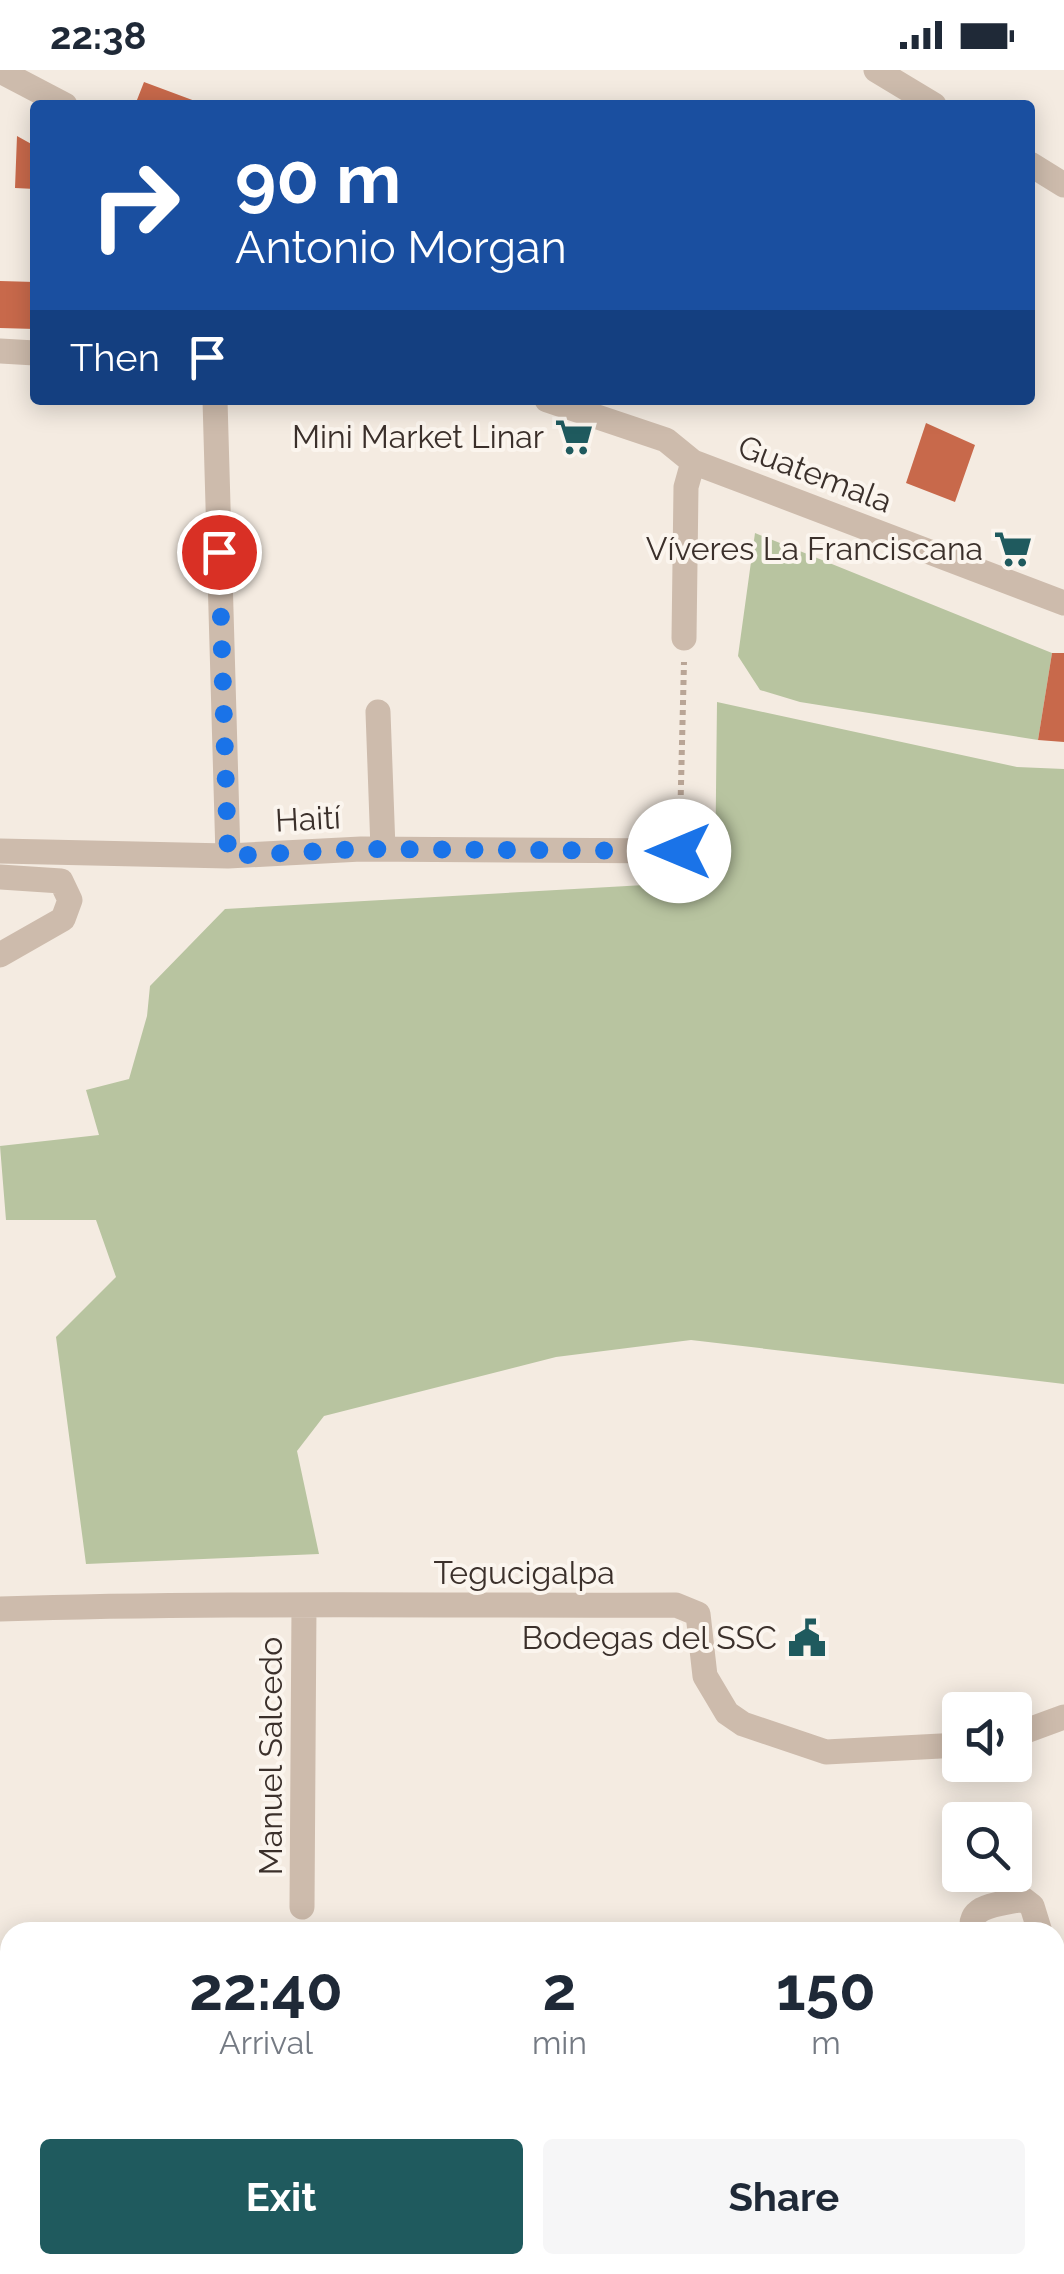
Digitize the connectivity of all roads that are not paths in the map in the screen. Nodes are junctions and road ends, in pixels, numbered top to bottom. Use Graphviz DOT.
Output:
graph roads {
  1 [pos="876,70"];
  2 [pos="0,71"];
  3 [pos="55,100"];
  4 [pos="926,100"];
  5 [pos="1035,167"];
  6 [pos="1064,184"];
  7 [pos="0,352"];
  8 [pos="30,353"];
  9 [pos="215,405"];
  10 [pos="562,405"];
  11 [pos="693,462"];
  12 [pos="1064,604"];
  13 [pos="684,646"];
  14 [pos="378,712"];
  15 [pos="383,849"];
  16 [pos="0,851"];
  17 [pos="679,851"];
  18 [pos="228,856"];
  19 [pos="0,877"];
  20 [pos="0,955"];
  21 [pos="304,1606"];
  22 [pos="0,1608"];
  23 [pos="1064,1717"];
  24 [pos="1032,1729"];
  25 [pos="942,1746"];
  26 [pos="302,1906"];
  27 [pos="971,1922"];
  28 [pos="1037,1922"];
  1 -- 4 [label="street"];
  2 -- 3 [label="street"];
  5 -- 6 [label="street"];
  7 -- 8 [label="street"];
  9 -- 18 [label="street"];
  10 -- 11 [label="street, Guatemala"];
  11 -- 12 [label="street, Guatemala"];
  11 -- 13 [label="street"];
  14 -- 15 [label="street"];
  15 -- 17 [label="street, Haití"];
  15 -- 18 [label="street, Haití"];
  16 -- 18 [label="street, Haití"];
  19 -- 20 [label="street"];
  21 -- 22 [label="street, Tegucigalpa"];
  21 -- 25 [label="street, Tegucigalpa"];
  21 -- 26 [label="street, Manuel Salcedo"];
  23 -- 24 [label="street"];
  27 -- 28 [label="street"];
}
